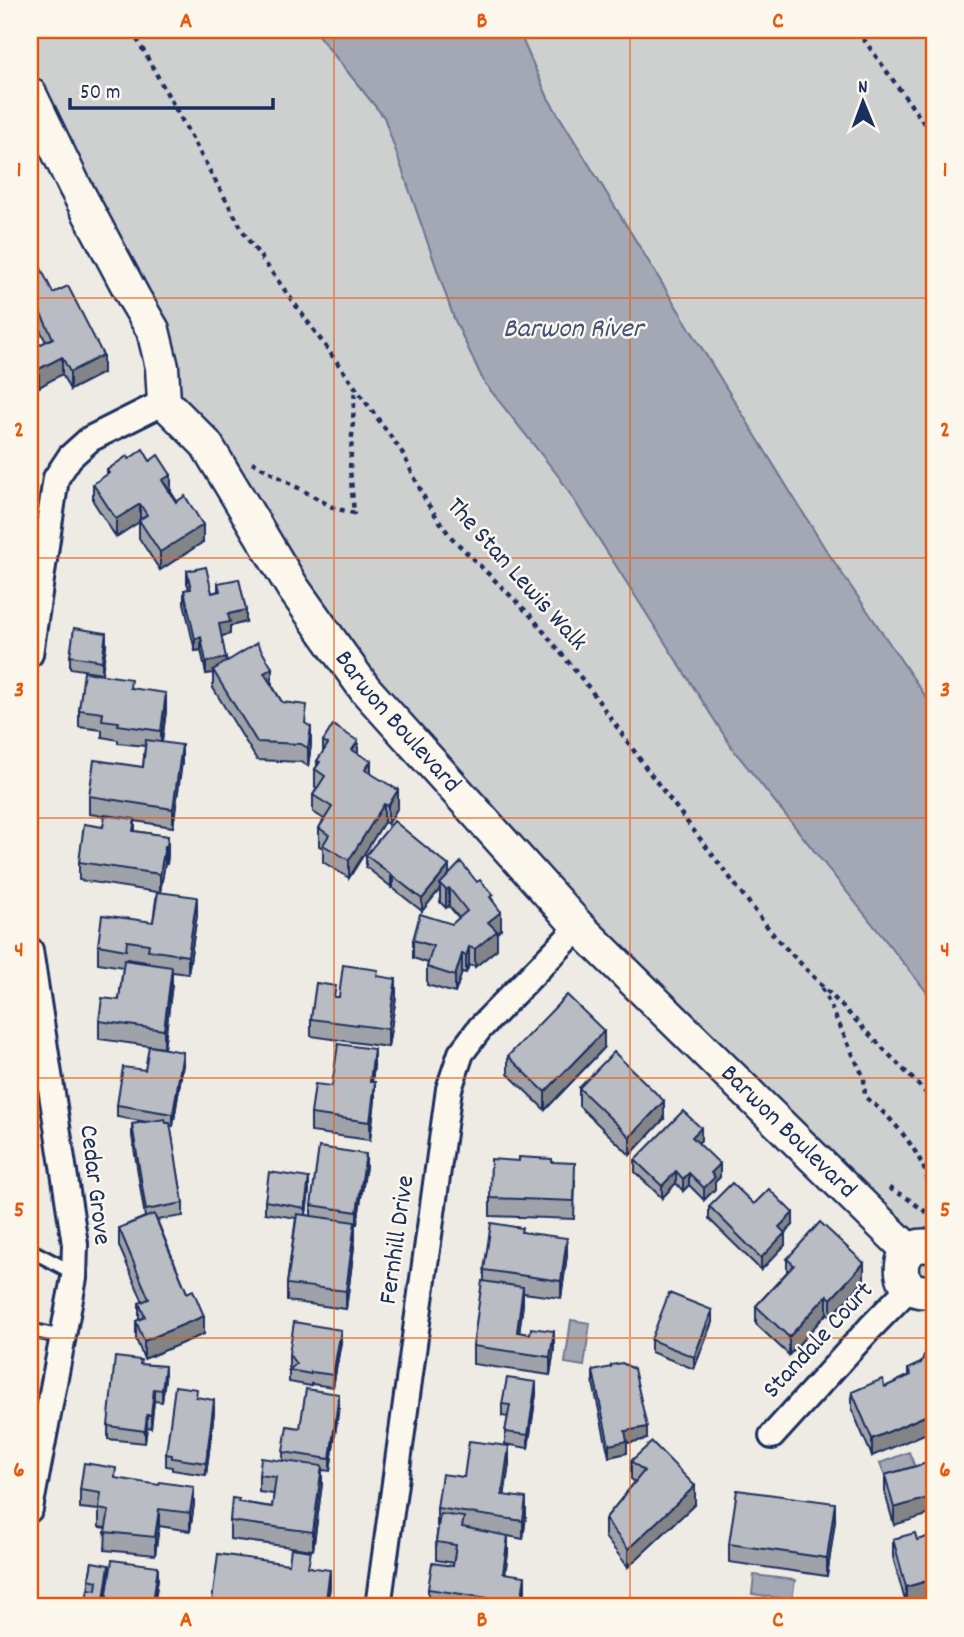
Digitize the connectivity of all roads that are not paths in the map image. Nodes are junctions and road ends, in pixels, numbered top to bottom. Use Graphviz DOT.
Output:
graph roads {
  1 [pos="30,94"];
  2 [pos="164,401"];
  3 [pos="30,654"];
  4 [pos="579,927"];
  5 [pos="30,950"];
  6 [pos="921,1249"];
  7 [pos="30,1250"];
  8 [pos="74,1273"];
  9 [pos="922,1289"];
  10 [pos="30,1330"];
  11 [pos="62,1337"];
  12 [pos="772,1436"];
  13 [pos="30,1509"];
  14 [pos="378,1607"];
  1 -- 2 [label="street"];
  2 -- 3 [label="street"];
  2 -- 4 [label="street, Barwon Boulevard"];
  4 -- 6 [label="street, Barwon Boulevard"];
  4 -- 14 [label="street, Fernhill Drive"];
  5 -- 8 [label="street, Cedar Grove"];
  6 -- 9 [label="street"];
  7 -- 8 [label="lane"];
  8 -- 11 [label="street, Cedar Grove"];
  9 -- 12 [label="street, Standale Court"];
  10 -- 11 [label="lane"];
  11 -- 13 [label="street, Cedar Grove"];
}
